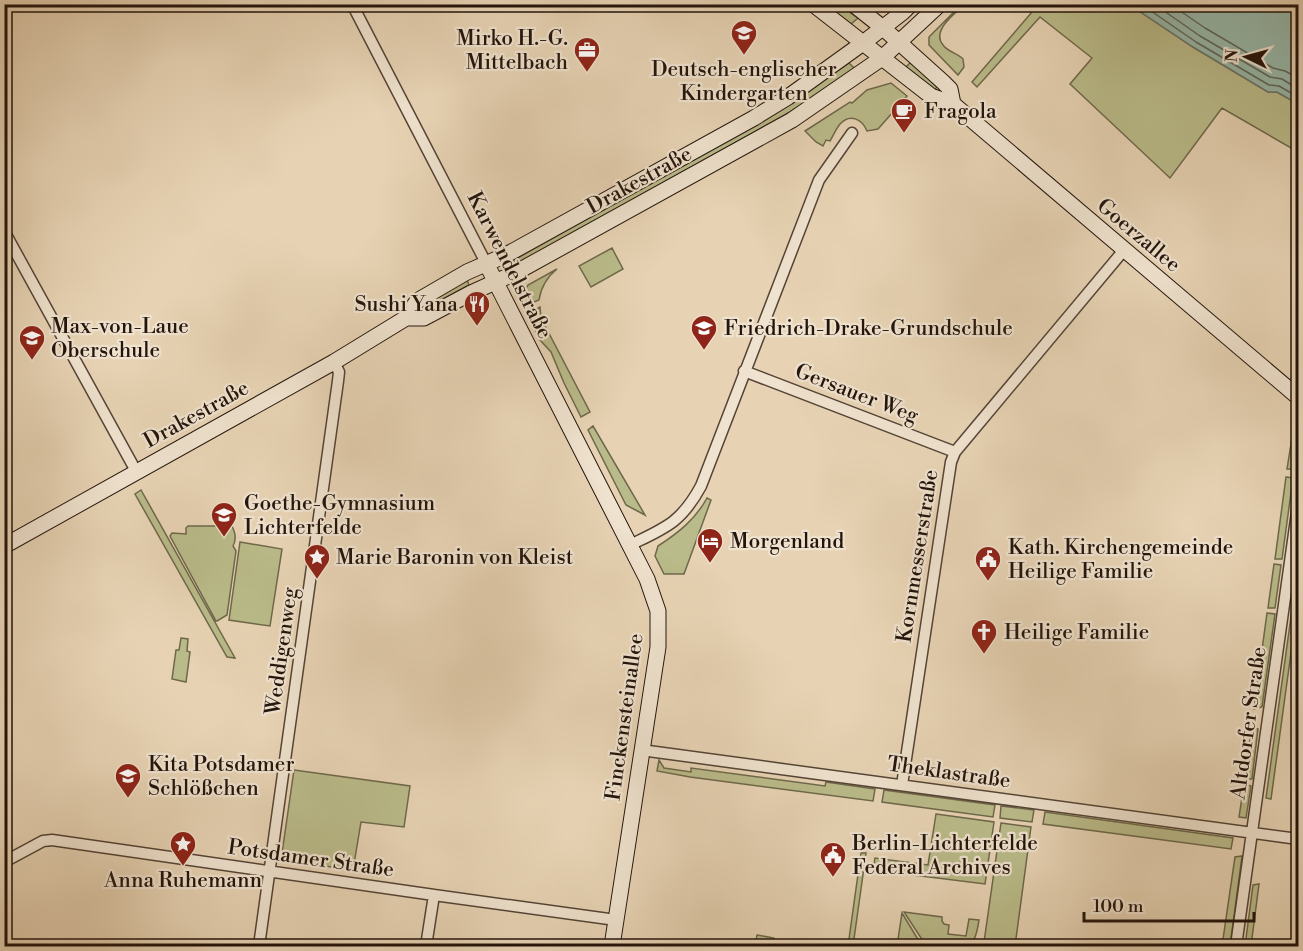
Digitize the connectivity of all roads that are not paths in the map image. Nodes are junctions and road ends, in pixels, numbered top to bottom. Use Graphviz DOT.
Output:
graph roads {
  1 [pos="352,4"];
  2 [pos="813,4"];
  3 [pos="853,4"];
  4 [pos="911,4"];
  5 [pos="940,4"];
  6 [pos="883,28"];
  7 [pos="863,42"];
  8 [pos="900,43"];
  9 [pos="882,58"];
  10 [pos="953,104"];
  11 [pos="852,133"];
  12 [pos="4,231"];
  13 [pos="1125,250"];
  14 [pos="486,263"];
  15 [pos="496,282"];
  16 [pos="406,318"];
  17 [pos="334,362"];
  18 [pos="744,371"];
  19 [pos="1299,397"];
  20 [pos="955,452"];
  21 [pos="136,471"];
  22 [pos="1299,505"];
  23 [pos="1296,545"];
  24 [pos="4,546"];
  25 [pos="630,546"];
  26 [pos="641,750"];
  27 [pos="902,785"];
  28 [pos="1252,832"];
  29 [pos="1299,838"];
  30 [pos="4,862"];
  31 [pos="269,871"];
  32 [pos="434,895"];
  33 [pos="616,920"];
  34 [pos="259,946"];
  35 [pos="426,946"];
  36 [pos="612,946"];
  37 [pos="1236,946"];
  1 -- 14 [label="street, Karwendelstraße"];
  2 -- 7 [label="main road, Goerzallee"];
  3 -- 6 [label="main road, Goerzallee"];
  4 -- 6 [label="main road, Drakestraße"];
  5 -- 8 [label="main road, Drakestraße"];
  6 -- 7 [label="main road, Drakestraße"];
  6 -- 8 [label="main road, Goerzallee"];
  7 -- 9 [label="main road, Goerzallee"];
  7 -- 14 [label="main road, Drakestraße"];
  8 -- 9 [label="main road, Drakestraße"];
  8 -- 10 [label="main road, Goerzallee"];
  9 -- 10 [label="main road, Goerzallee"];
  9 -- 15 [label="main road, Drakestraße"];
  10 -- 13 [label="main road, Goerzallee"];
  11 -- 18 [label="street"];
  12 -- 21 [label="street"];
  13 -- 19 [label="main road, Goerzallee"];
  13 -- 20 [label="street, Kornmesserstraße"];
  14 -- 15 [label="main road, Karwendelstraße"];
  14 -- 16 [label="main road, Drakestraße"];
  15 -- 16 [label="main road, Drakestraße"];
  15 -- 25 [label="main road, Karwendelstraße"];
  16 -- 17 [label="main road, Drakestraße"];
  17 -- 21 [label="main road, Drakestraße"];
  17 -- 31 [label="street, Weddigenweg"];
  18 -- 20 [label="street, Gersauer Weg"];
  18 -- 25 [label="street"];
  20 -- 27 [label="street, Kornmesserstraße"];
  21 -- 24 [label="main road, Drakestraße"];
  22 -- 23 [label="street, Altdorfer Straße"];
  23 -- 28 [label="street, Altdorfer Straße"];
  25 -- 26 [label="main road, Finckensteinallee"];
  26 -- 27 [label="street, Theklastraße"];
  26 -- 33 [label="main road, Finckensteinallee"];
  27 -- 28 [label="street, Theklastraße"];
  28 -- 29 [label="street, Theklastraße"];
  28 -- 37 [label="street, Altdorfer Straße"];
  30 -- 31 [label="street, Potsdamer Straße"];
  31 -- 32 [label="street, Potsdamer Straße"];
  31 -- 34 [label="street, Weddigenweg"];
  32 -- 33 [label="street, Potsdamer Straße"];
  32 -- 35 [label="street"];
  33 -- 36 [label="main road, Finckensteinallee"];
}
